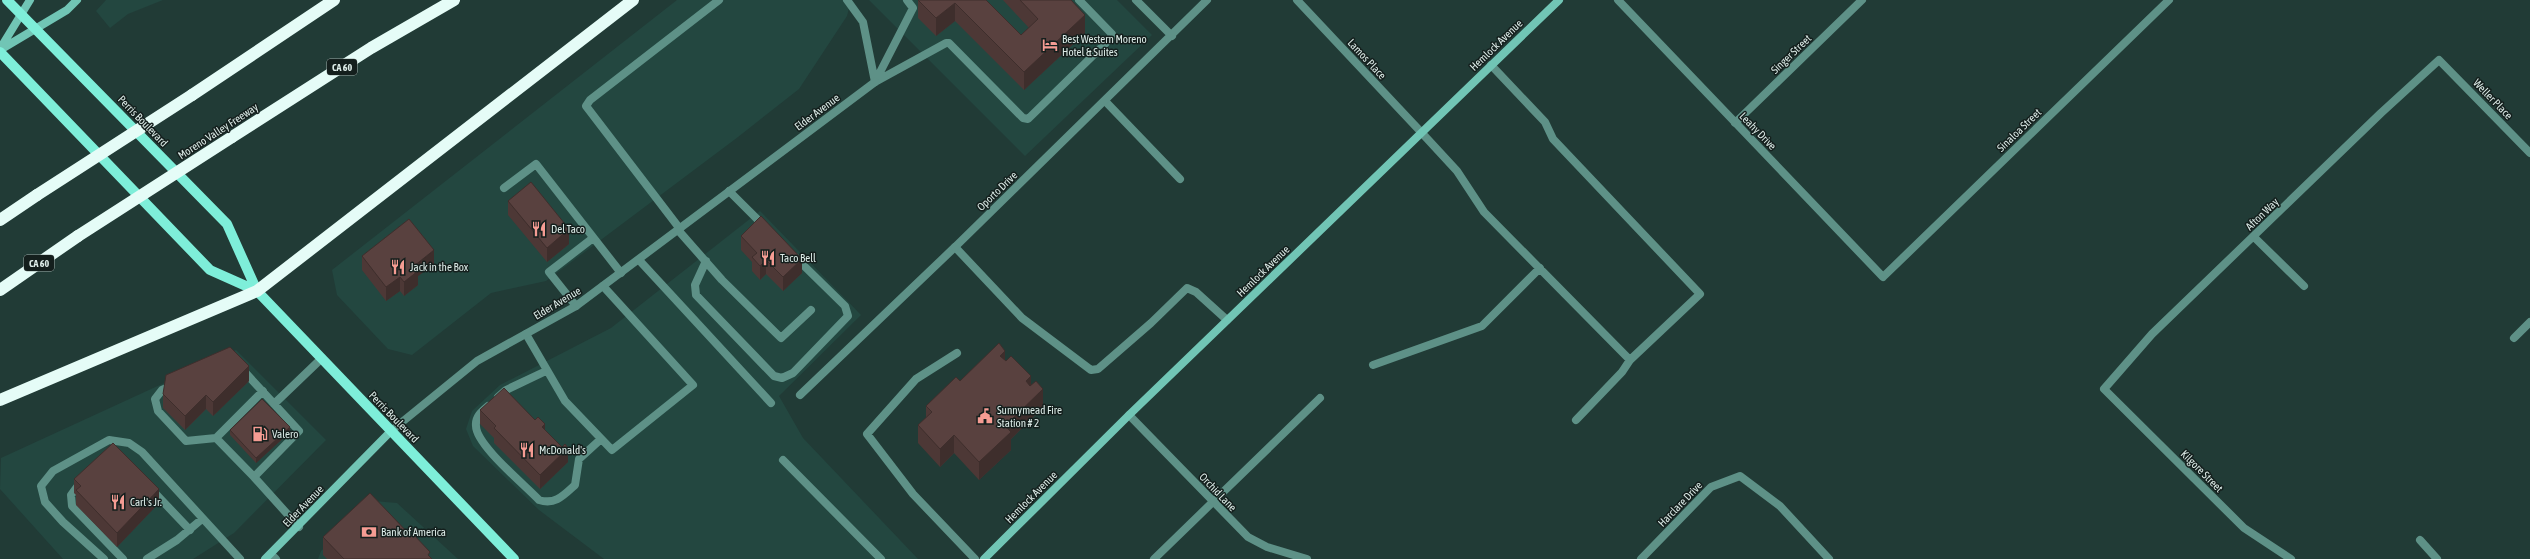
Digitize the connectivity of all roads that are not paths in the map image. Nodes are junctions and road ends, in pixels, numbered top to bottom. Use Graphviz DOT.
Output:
graph roads {
  1 [pos="7,0"];
  2 [pos="30,0"];
  3 [pos="77,0"];
  4 [pos="334,0"];
  5 [pos="454,0"];
  6 [pos="633,0"];
  7 [pos="719,0"];
  8 [pos="847,0"];
  9 [pos="907,0"];
  10 [pos="1079,0"];
  11 [pos="1136,0"];
  12 [pos="1207,0"];
  13 [pos="1297,0"];
  14 [pos="1559,0"];
  15 [pos="1618,0"];
  16 [pos="1862,0"];
  17 [pos="2169,0"];
  18 [pos="21,14"];
  19 [pos="36,29"];
  20 [pos="1172,36"];
  21 [pos="0,50"];
  22 [pos="2439,60"];
  23 [pos="1491,65"];
  24 [pos="875,82"];
  25 [pos="1106,102"];
  26 [pos="1735,123"];
  27 [pos="1421,132"];
  28 [pos="2530,153"];
  29 [pos="1180,180"];
  30 [pos="504,188"];
  31 [pos="729,191"];
  32 [pos="0,220"];
  33 [pos="679,229"];
  34 [pos="772,234"];
  35 [pos="2254,237"];
  36 [pos="593,238"];
  37 [pos="955,247"];
  38 [pos="789,250"];
  39 [pos="638,260"];
  40 [pos="706,261"];
  41 [pos="1540,268"];
  42 [pos="621,273"];
  43 [pos="1883,277"];
  44 [pos="603,286"];
  45 [pos="2304,286"];
  46 [pos="0,290"];
  47 [pos="257,291"];
  48 [pos="576,306"];
  49 [pos="811,310"];
  50 [pos="1227,320"];
  51 [pos="2530,322"];
  52 [pos="526,334"];
  53 [pos="2514,338"];
  54 [pos="957,353"];
  55 [pos="322,358"];
  56 [pos="1630,360"];
  57 [pos="236,363"];
  58 [pos="1373,365"];
  59 [pos="546,371"];
  60 [pos="184,380"];
  61 [pos="2104,389"];
  62 [pos="263,391"];
  63 [pos="800,395"];
  64 [pos="1320,398"];
  65 [pos="0,400"];
  66 [pos="771,403"];
  67 [pos="274,404"];
  68 [pos="1129,415"];
  69 [pos="1576,420"];
  70 [pos="391,431"];
  71 [pos="216,438"];
  72 [pos="601,438"];
  73 [pos="783,460"];
  74 [pos="90,472"];
  75 [pos="254,477"];
  76 [pos="144,481"];
  77 [pos="1212,502"];
  78 [pos="202,519"];
  79 [pos="299,527"];
  80 [pos="190,530"];
  81 [pos="2420,540"];
  82 [pos="271,557"];
  83 [pos="104,559"];
  84 [pos="123,559"];
  85 [pos="146,559"];
  86 [pos="240,559"];
  87 [pos="514,559"];
  88 [pos="881,559"];
  89 [pos="975,559"];
  90 [pos="984,559"];
  91 [pos="1154,559"];
  92 [pos="1307,559"];
  93 [pos="1641,559"];
  94 [pos="1829,559"];
  95 [pos="2291,559"];
  96 [pos="2437,559"];
  1 -- 18 [label="main road, Perris Boulevard"];
  2 -- 18 [label="street"];
  3 -- 19 [label="street"];
  4 -- 32 [label="highway, bridge"];
  5 -- 46 [label="highway, Moreno Valley Freeway / CA 60, bridge"];
  6 -- 47 [label="highway"];
  7 -- 33 [label="street"];
  8 -- 24 [label="street"];
  9 -- 24 [label="street"];
  10 -- 24 [label="street, Elder Avenue"];
  11 -- 20 [label="street"];
  12 -- 20 [label="street, Oporto Drive"];
  13 -- 27 [label="street, Lamos Place"];
  14 -- 23 [label="street, Hemlock Avenue"];
  15 -- 26 [label="street, Leahy Drive"];
  16 -- 26 [label="street, Singer Street"];
  17 -- 43 [label="street, Sinaloa Street"];
  18 -- 19 [label="main road, Perris Boulevard"];
  18 -- 21 [label="street"];
  19 -- 21 [label="street"];
  19 -- 47 [label="main road, Perris Boulevard"];
  20 -- 25 [label="street, Oporto Drive"];
  21 -- 47 [label="main road, Perris Boulevard"];
  22 -- 28 [label="street, Weller Place"];
  22 -- 35 [label="street, Afton Way"];
  23 -- 27 [label="street, Hemlock Avenue"];
  23 -- 56 [label="street"];
  24 -- 31 [label="street, Elder Avenue"];
  25 -- 29 [label="street"];
  25 -- 37 [label="street, Oporto Drive"];
  26 -- 43 [label="street, Leahy Drive"];
  27 -- 41 [label="street, Lamos Place"];
  27 -- 50 [label="street, Hemlock Avenue"];
  30 -- 36 [label="street"];
  31 -- 33 [label="street, Elder Avenue"];
  31 -- 34 [label="street"];
  33 -- 39 [label="street, Elder Avenue"];
  33 -- 40 [label="street"];
  35 -- 45 [label="street"];
  35 -- 61 [label="street, Afton Way"];
  36 -- 42 [label="street"];
  36 -- 48 [label="street"];
  37 -- 50 [label="street"];
  37 -- 63 [label="street, Oporto Drive"];
  38 -- 40 [label="street"];
  39 -- 42 [label="street, Elder Avenue"];
  39 -- 66 [label="street"];
  40 -- 49 [label="street"];
  41 -- 56 [label="street, Lamos Place"];
  41 -- 58 [label="street"];
  42 -- 44 [label="street, Elder Avenue"];
  44 -- 48 [label="street, Elder Avenue"];
  44 -- 72 [label="street"];
  47 -- 55 [label="main road, Perris Boulevard"];
  47 -- 65 [label="highway"];
  48 -- 52 [label="street, Elder Avenue"];
  50 -- 68 [label="street, Hemlock Avenue"];
  51 -- 53 [label="street"];
  52 -- 59 [label="street"];
  52 -- 70 [label="street, Elder Avenue"];
  54 -- 89 [label="street"];
  55 -- 67 [label="street"];
  55 -- 70 [label="main road, Perris Boulevard"];
  56 -- 69 [label="street"];
  57 -- 62 [label="street"];
  59 -- 72 [label="street"];
  59 -- 72 [label="street"];
  60 -- 71 [label="street"];
  61 -- 95 [label="street, Kilgore Street"];
  62 -- 67 [label="street"];
  62 -- 71 [label="street"];
  64 -- 77 [label="street"];
  67 -- 75 [label="street"];
  68 -- 77 [label="street, Orchid Lane"];
  68 -- 90 [label="street, Hemlock Avenue"];
  70 -- 79 [label="street, Elder Avenue"];
  70 -- 87 [label="main road, Perris Boulevard"];
  71 -- 75 [label="street"];
  73 -- 88 [label="street"];
  74 -- 84 [label="street"];
  75 -- 79 [label="street"];
  76 -- 80 [label="street"];
  77 -- 91 [label="street"];
  77 -- 92 [label="street, Orchid Lane"];
  78 -- 80 [label="street"];
  78 -- 83 [label="street"];
  78 -- 86 [label="street"];
  79 -- 82 [label="street, Elder Avenue"];
  80 -- 85 [label="street"];
  81 -- 96 [label="street"];
  93 -- 94 [label="street, Harclare Drive"];
}
